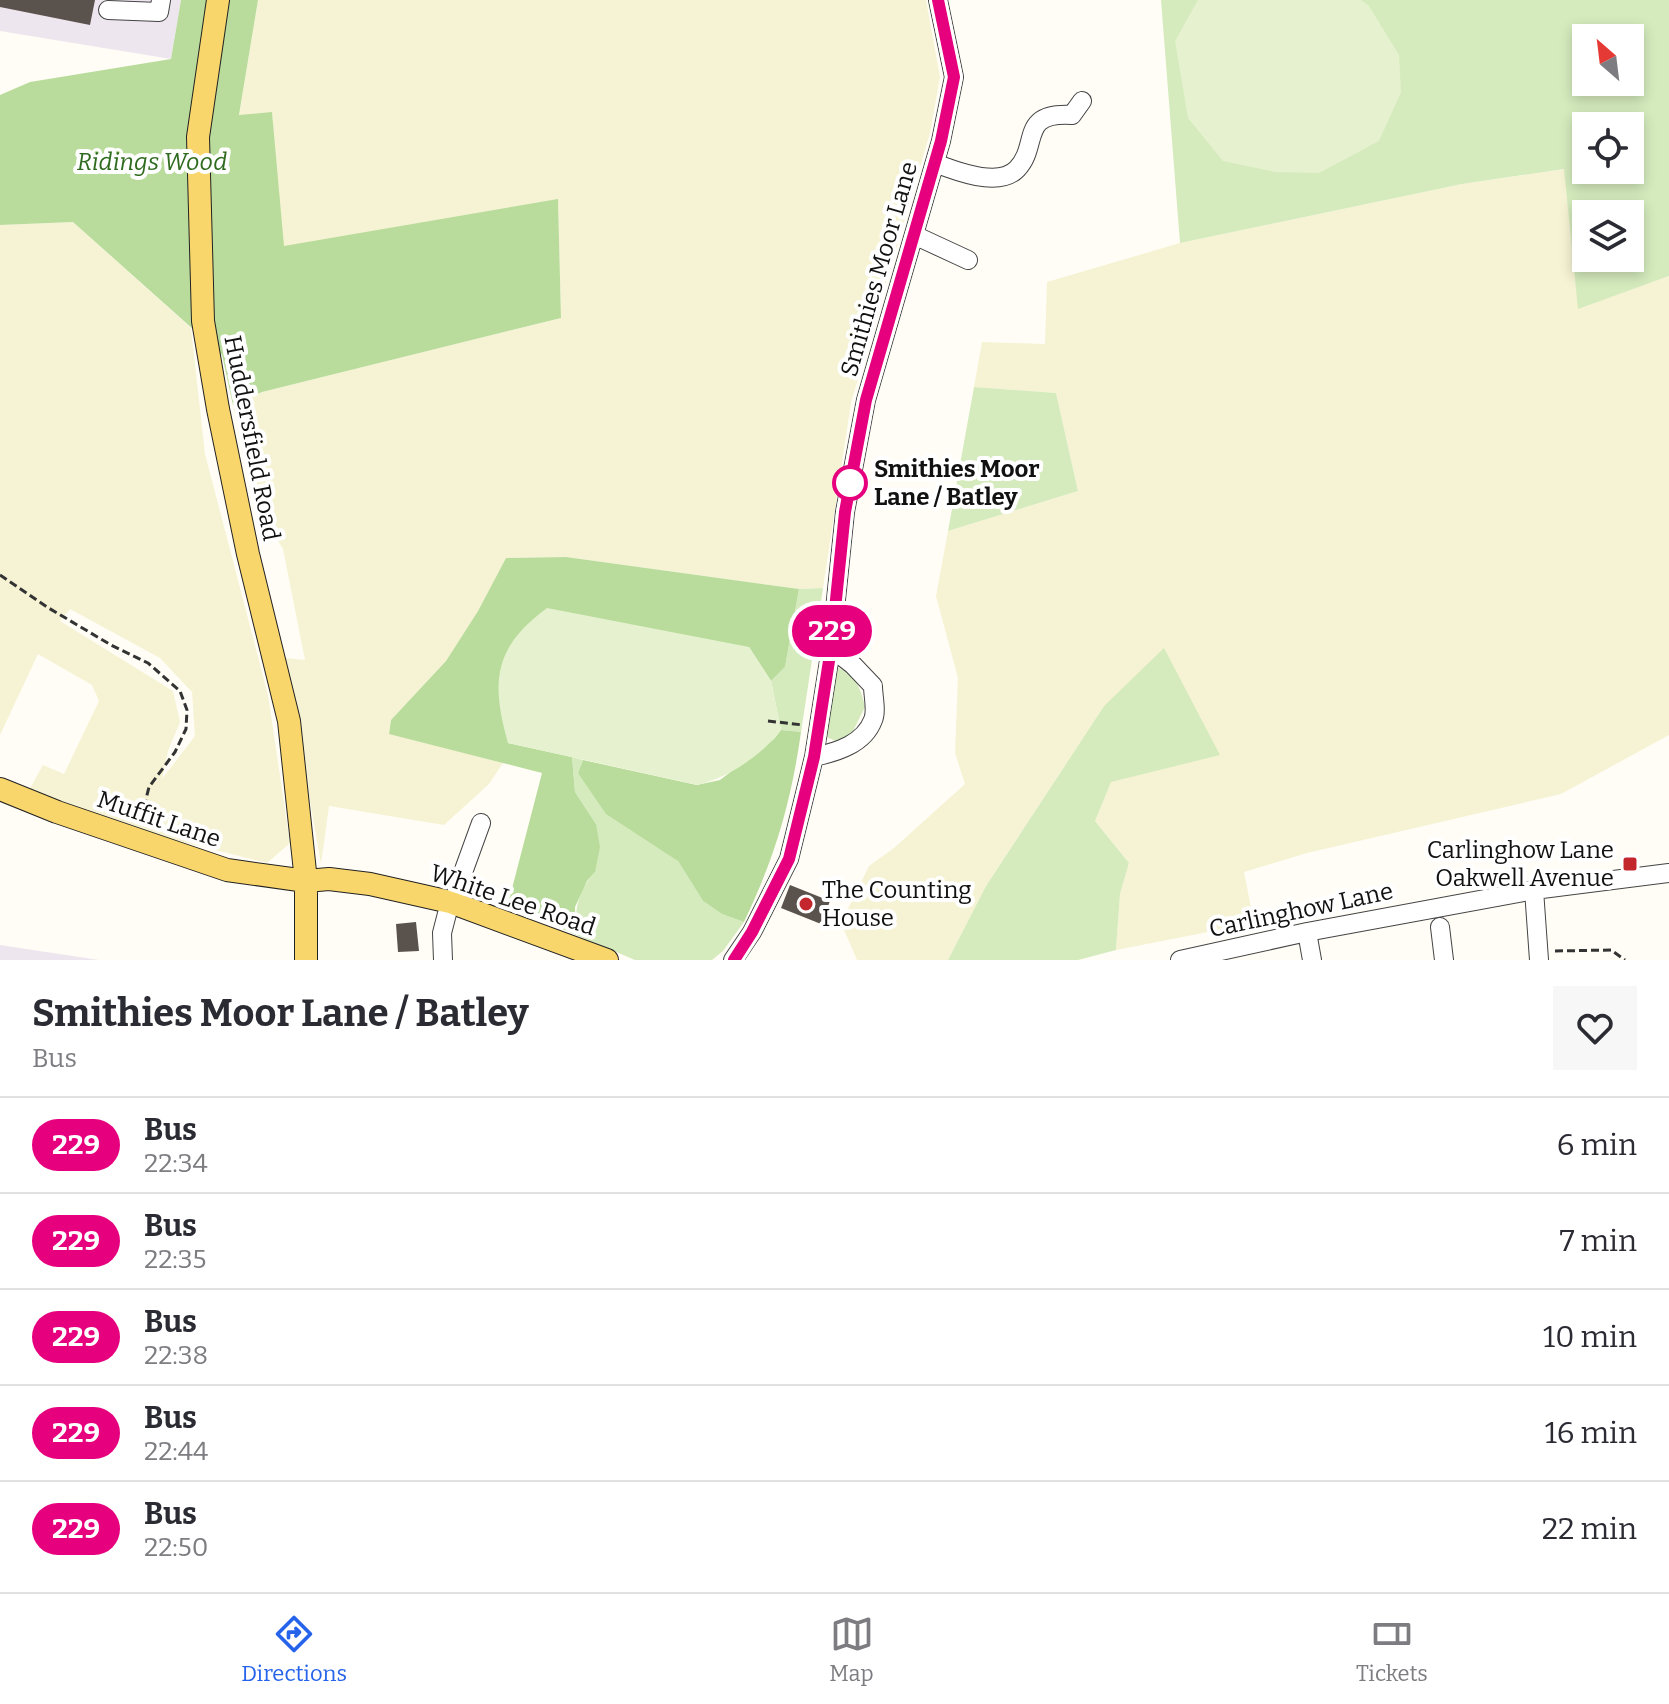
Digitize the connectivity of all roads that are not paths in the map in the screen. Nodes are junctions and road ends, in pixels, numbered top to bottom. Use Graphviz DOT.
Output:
graph roads {
  1 [pos="161,0"];
  2 [pos="218,0"];
  3 [pos="938,0"];
  4 [pos="108,10"];
  5 [pos="1082,101"];
  6 [pos="935,163"];
  7 [pos="914,235"];
  8 [pos="968,260"];
  9 [pos="831,648"];
  10 [pos="814,757"];
  11 [pos="0,789"];
  12 [pos="481,823"];
  13 [pos="1669,873"];
  14 [pos="306,881"];
  15 [pos="1534,890"];
  16 [pos="452,903"];
  17 [pos="1440,927"];
  18 [pos="1307,932"];
  19 [pos="1539,956"];
  20 [pos="306,960"];
  21 [pos="443,960"];
  22 [pos="607,960"];
  23 [pos="733,960"];
  24 [pos="1180,960"];
  25 [pos="1312,960"];
  26 [pos="1444,960"];
  1 -- 4 [label="street"];
  2 -- 14 [label="main road, Huddersfield Road"];
  3 -- 6 [label="street, Smithies Moor Lane"];
  5 -- 6 [label="street"];
  6 -- 7 [label="street, Smithies Moor Lane"];
  7 -- 8 [label="street"];
  7 -- 9 [label="street, Smithies Moor Lane"];
  9 -- 10 [label="street, Smithies Moor Lane"];
  9 -- 10 [label="street"];
  10 -- 23 [label="street, Smithies Moor Lane"];
  11 -- 14 [label="main road, Muffit Lane"];
  12 -- 16 [label="street"];
  13 -- 15 [label="street, Carlinghow Lane"];
  14 -- 16 [label="main road, White Lee Road"];
  14 -- 20 [label="main road, Huddersfield Road"];
  15 -- 18 [label="street, Carlinghow Lane"];
  15 -- 19 [label="street"];
  16 -- 21 [label="street"];
  16 -- 22 [label="main road, White Lee Road"];
  17 -- 26 [label="street"];
  18 -- 24 [label="street, Carlinghow Lane"];
  18 -- 25 [label="street"];
}
